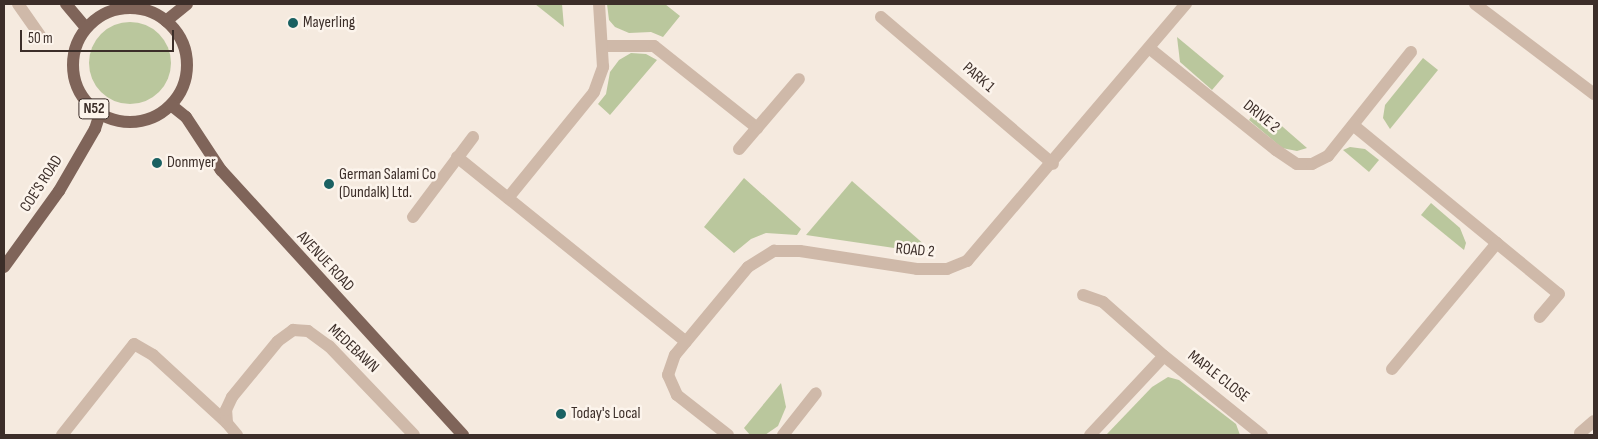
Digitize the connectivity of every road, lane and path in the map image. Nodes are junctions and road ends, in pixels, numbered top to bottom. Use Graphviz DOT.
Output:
graph roads {
  1 [pos="18,4"];
  2 [pos="66,4"];
  3 [pos="187,4"];
  4 [pos="599,4"];
  5 [pos="1186,4"];
  6 [pos="1475,4"];
  7 [pos="881,17"];
  8 [pos="166,21"];
  9 [pos="86,28"];
  10 [pos="40,35"];
  11 [pos="604,46"];
  12 [pos="1149,48"];
  13 [pos="1410,52"];
  14 [pos="799,79"];
  15 [pos="1594,94"];
  16 [pos="171,105"];
  17 [pos="100,114"];
  18 [pos="1353,125"];
  19 [pos="756,128"];
  20 [pos="473,137"];
  21 [pos="739,149"];
  22 [pos="457,157"];
  23 [pos="1053,164"];
  24 [pos="508,198"];
  25 [pos="413,217"];
  26 [pos="1497,243"];
  27 [pos="4,267"];
  28 [pos="1083,295"];
  29 [pos="1540,317"];
  30 [pos="686,342"];
  31 [pos="1164,356"];
  32 [pos="1392,369"];
  33 [pos="816,393"];
  34 [pos="1594,421"];
  35 [pos="227,423"];
  36 [pos="1580,433"];
  37 [pos="62,435"];
  38 [pos="237,435"];
  39 [pos="414,435"];
  40 [pos="463,435"];
  41 [pos="728,435"];
  42 [pos="783,435"];
  43 [pos="1090,435"];
  44 [pos="1264,435"];
  1 -- 10 [label="street"];
  2 -- 9 [label="main road"];
  3 -- 8 [label="main road"];
  4 -- 11 [label="street"];
  5 -- 12 [label="street, ROAD 2"];
  6 -- 15 [label="street"];
  7 -- 23 [label="street, PARK 1"];
  8 -- 9 [label="main road"];
  8 -- 16 [label="main road, N52"];
  9 -- 17 [label="main road, N52"];
  11 -- 19 [label="street"];
  11 -- 24 [label="street"];
  12 -- 18 [label="street, DRIVE 2"];
  12 -- 23 [label="street, ROAD 2"];
  13 -- 18 [label="street, DRIVE 2"];
  14 -- 19 [label="street"];
  16 -- 17 [label="main road, N52"];
  16 -- 40 [label="main road, AVENUE ROAD"];
  17 -- 27 [label="main road, COE'S ROAD / N52"];
  18 -- 26 [label="street"];
  19 -- 21 [label="street"];
  20 -- 22 [label="street"];
  22 -- 24 [label="street"];
  22 -- 25 [label="street"];
  23 -- 30 [label="street, ROAD 2"];
  24 -- 30 [label="street"];
  26 -- 29 [label="street"];
  26 -- 32 [label="street"];
  28 -- 31 [label="street"];
  30 -- 41 [label="street, ROAD 2"];
  31 -- 43 [label="street, MAPLE CLOSE"];
  31 -- 44 [label="street, MAPLE CLOSE"];
  33 -- 42 [label="street"];
  34 -- 36 [label="street"];
  35 -- 37 [label="street"];
  35 -- 38 [label="street"];
  35 -- 39 [label="street, MEDEBAWN"];
}
